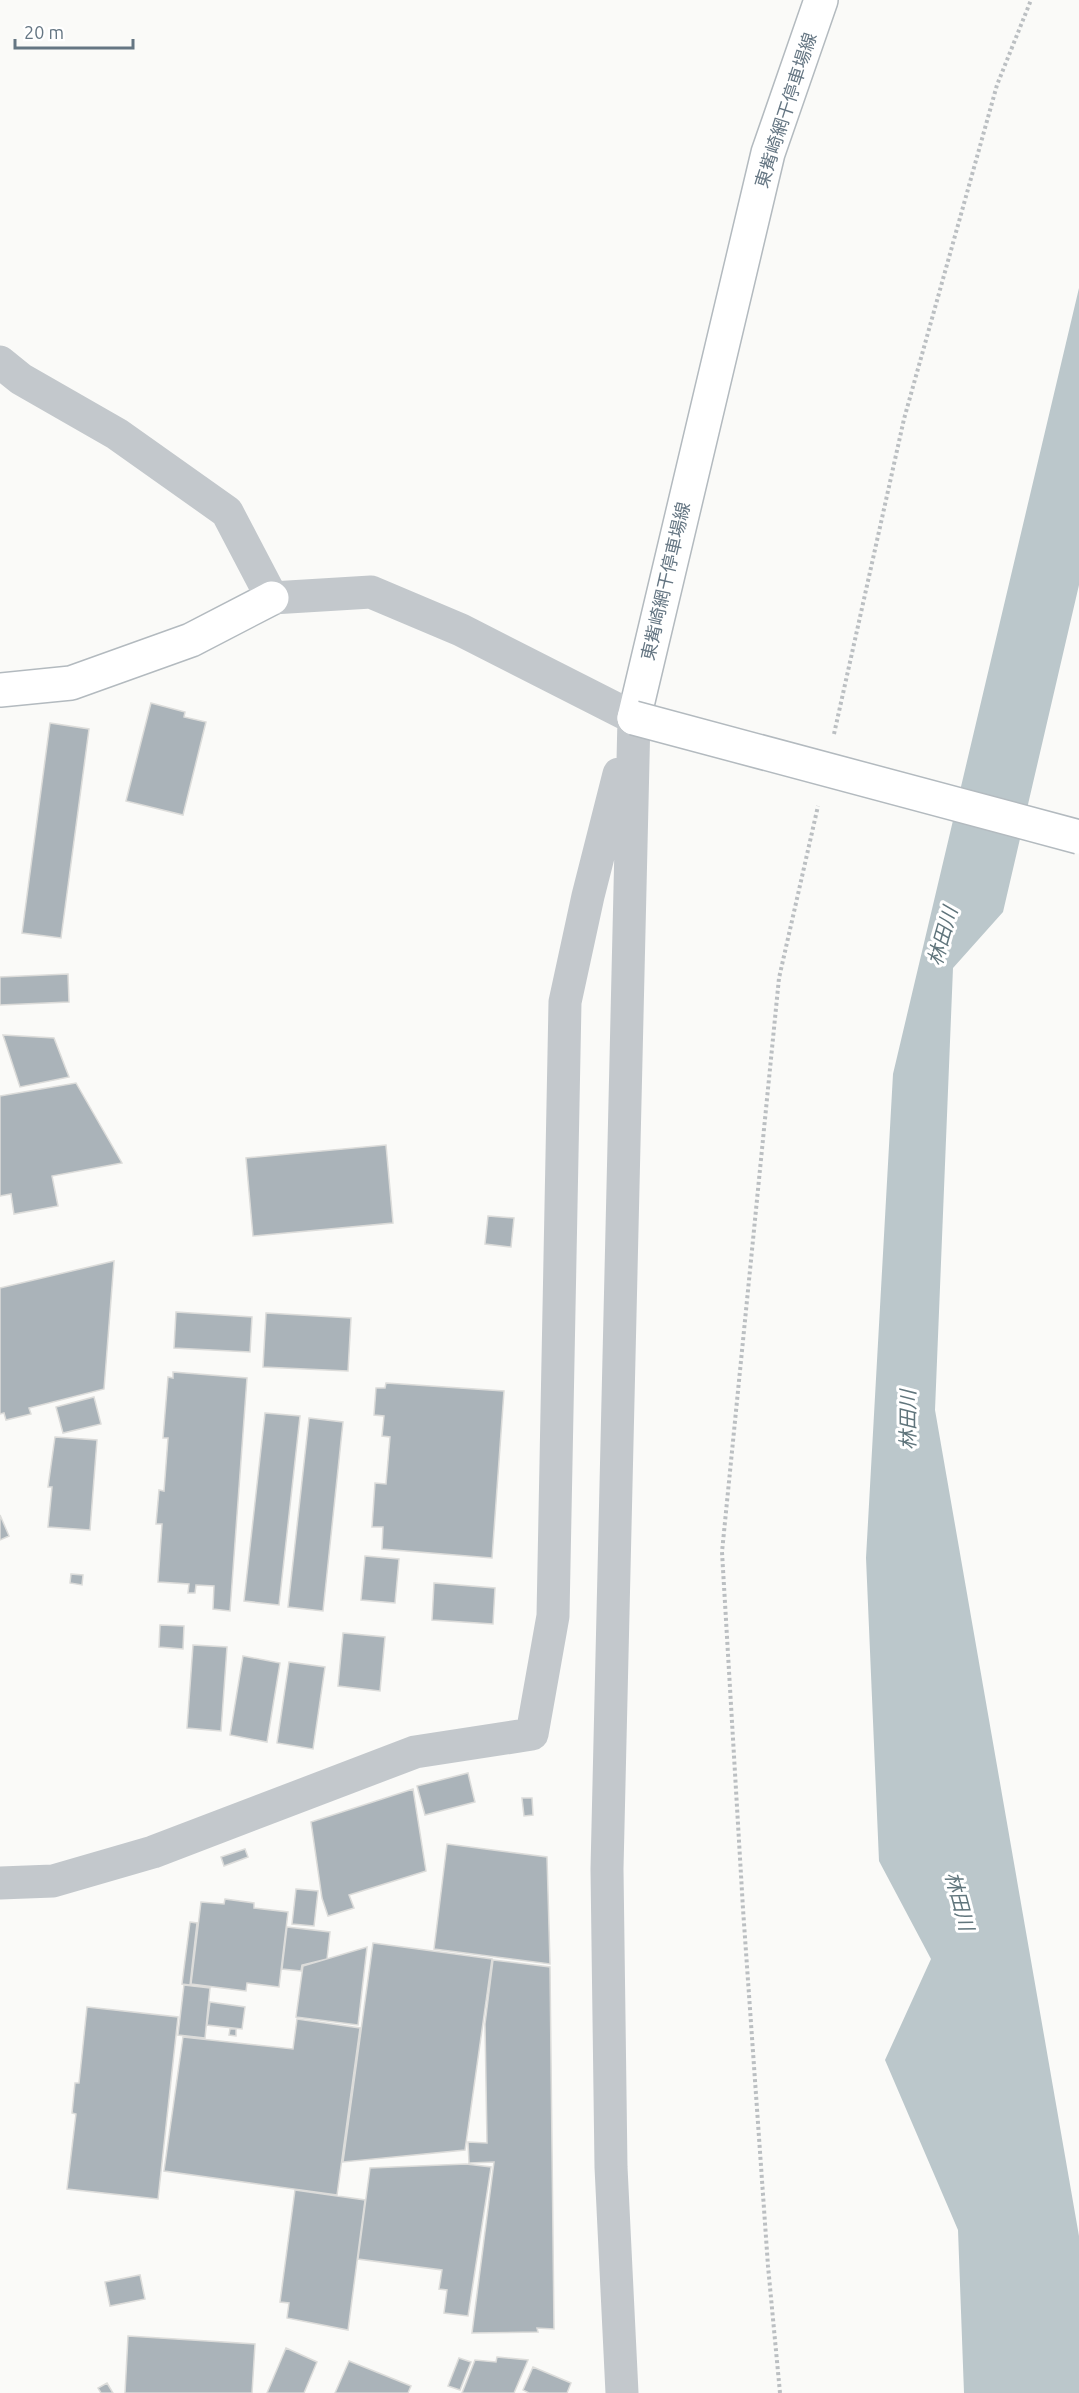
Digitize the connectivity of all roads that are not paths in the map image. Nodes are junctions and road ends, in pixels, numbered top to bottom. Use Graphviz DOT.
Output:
graph roads {
  1 [pos="820,0"];
  2 [pos="0,362"];
  3 [pos="272,598"];
  4 [pos="0,690"];
  5 [pos="634,718"];
  6 [pos="1079,837"];
  7 [pos="0,1883"];
  8 [pos="622,2393"];
  1 -- 5 [label="main road, 東觜崎網干停車場線"];
  2 -- 3 [label="street"];
  3 -- 4 [label="main road"];
  3 -- 5 [label="street"];
  5 -- 6 [label="main road, bridge"];
  5 -- 7 [label="street"];
  5 -- 8 [label="street"];
}
